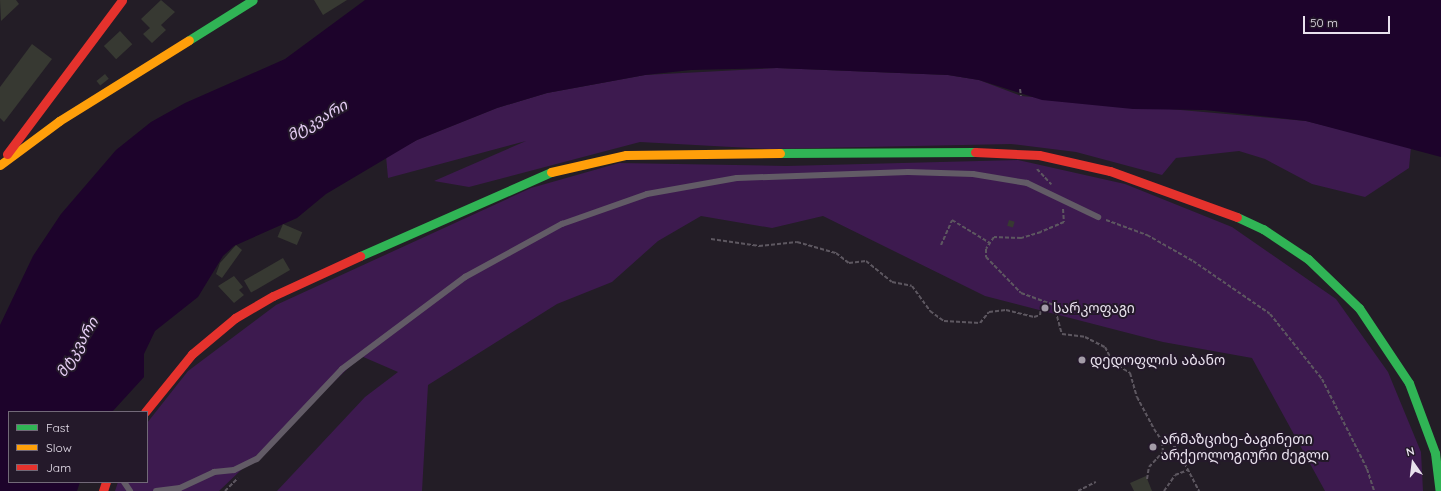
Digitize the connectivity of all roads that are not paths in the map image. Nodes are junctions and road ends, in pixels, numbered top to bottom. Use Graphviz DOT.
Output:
graph roads {
  1 [pos="122,0"];
  2 [pos="253,0"];
  3 [pos="43,102"];
  4 [pos="59,121"];
  5 [pos="0,165"];
  6 [pos="1098,217"];
  7 [pos="146,411"];
  8 [pos="156,491"];
  9 [pos="1440,491"];
  1 -- 3 [label="main road"];
  2 -- 4 [label="main road"];
  3 -- 4 [label="main road"];
  3 -- 5 [label="main road"];
  4 -- 5 [label="main road"];
  6 -- 8 [label="lane"];
  7 -- 9 [label="main road"];
}
